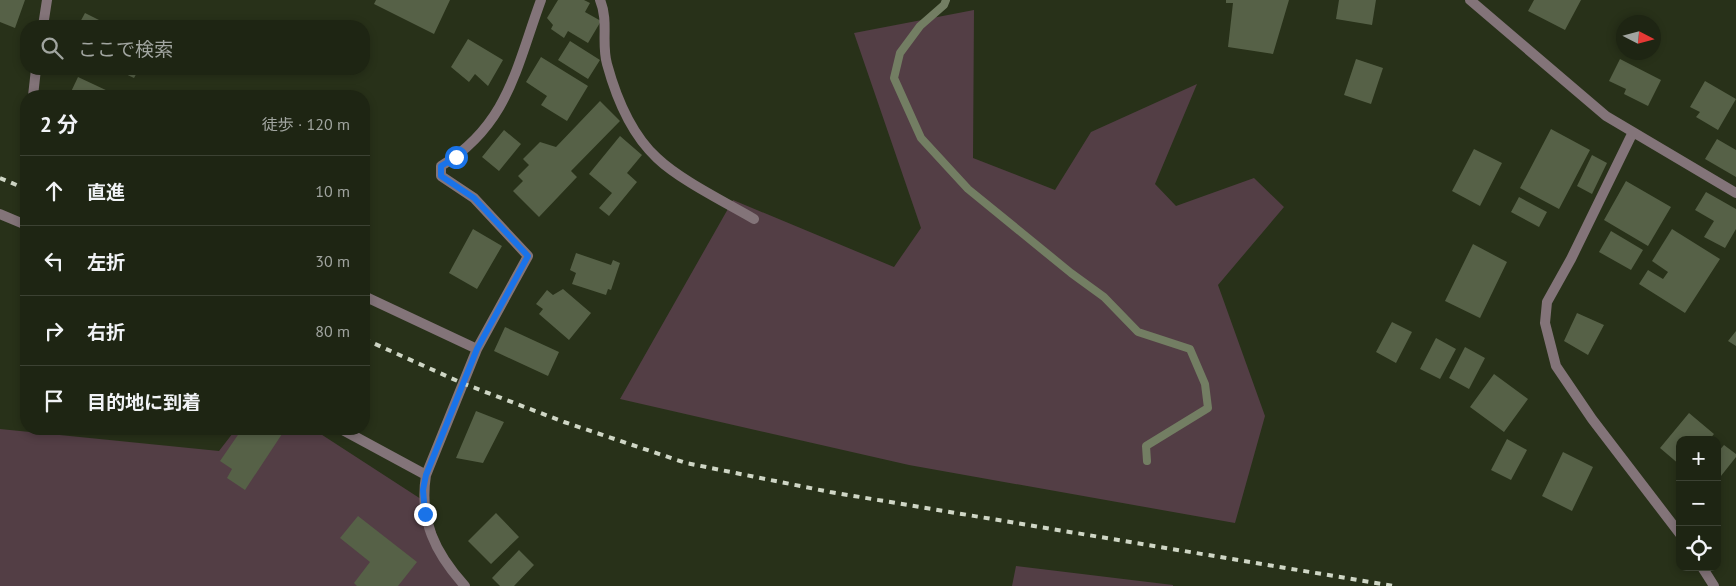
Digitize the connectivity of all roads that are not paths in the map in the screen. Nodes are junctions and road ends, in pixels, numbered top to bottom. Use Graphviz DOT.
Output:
graph roads {
  1 [pos="47,0"];
  2 [pos="541,0"];
  3 [pos="600,0"];
  4 [pos="1472,0"];
  5 [pos="43,20"];
  6 [pos="35,75"];
  7 [pos="34,90"];
  8 [pos="1633,132"];
  9 [pos="1736,193"];
  10 [pos="0,214"];
  11 [pos="754,219"];
  12 [pos="20,222"];
  13 [pos="370,299"];
  14 [pos="477,349"];
  15 [pos="352,435"];
  16 [pos="426,475"];
  17 [pos="1676,529"];
  18 [pos="1705,571"];
  19 [pos="464,586"];
  20 [pos="1714,586"];
  1 -- 5 [label="street"];
  2 -- 14 [label="street"];
  3 -- 11 [label="street"];
  4 -- 8 [label="street"];
  6 -- 7 [label="street"];
  8 -- 9 [label="street"];
  8 -- 17 [label="street"];
  10 -- 12 [label="street"];
  13 -- 14 [label="street"];
  14 -- 16 [label="street"];
  15 -- 16 [label="street"];
  16 -- 19 [label="street"];
  18 -- 20 [label="street"];
}
